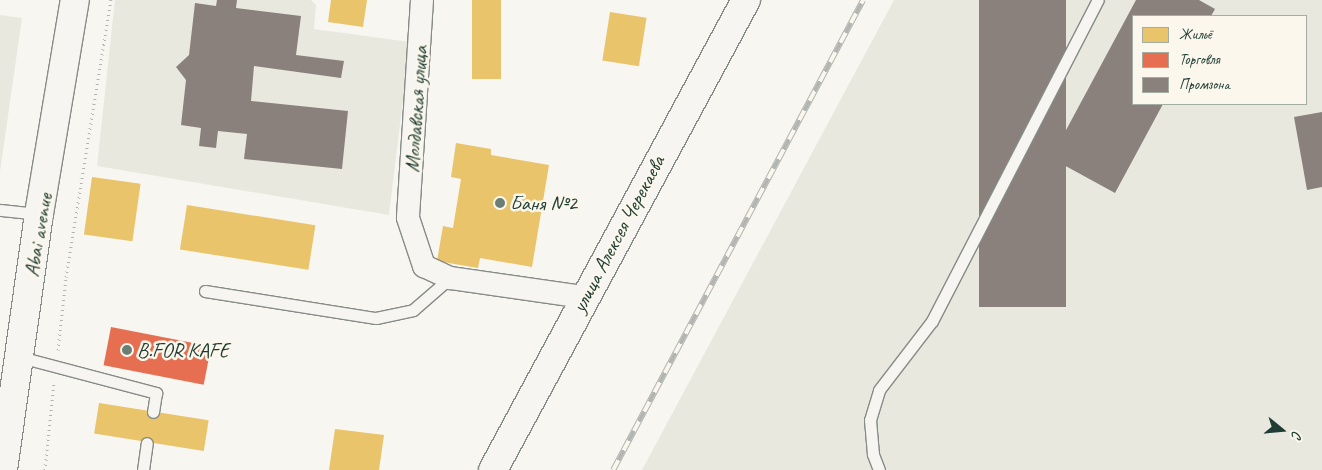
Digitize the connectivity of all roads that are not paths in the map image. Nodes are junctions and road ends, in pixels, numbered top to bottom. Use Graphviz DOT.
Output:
graph roads {
  1 [pos="422,0"];
  2 [pos="746,0"];
  3 [pos="1098,0"];
  4 [pos="70,1"];
  5 [pos="0,210"];
  6 [pos="39,214"];
  7 [pos="450,278"];
  8 [pos="205,291"];
  9 [pos="584,297"];
  10 [pos="20,357"];
  11 [pos="6,395"];
  12 [pos="152,412"];
  13 [pos="148,443"];
  14 [pos="3,470"];
  15 [pos="143,470"];
  16 [pos="493,470"];
  17 [pos="879,470"];
  1 -- 7 [label="street, Молдавская улица"];
  2 -- 9 [label="street, улица Алексея Черекаева"];
  3 -- 17 [label="lane"];
  4 -- 6 [label="street, Abai avenue"];
  5 -- 6 [label="lane"];
  6 -- 10 [label="street, Abai avenue"];
  7 -- 8 [label="lane"];
  7 -- 9 [label="street"];
  9 -- 16 [label="street, улица Алексея Черекаева"];
  10 -- 11 [label="street, Abai avenue"];
  10 -- 12 [label="lane"];
  11 -- 14 [label="street, Abai avenue"];
  13 -- 15 [label="lane"];
}
